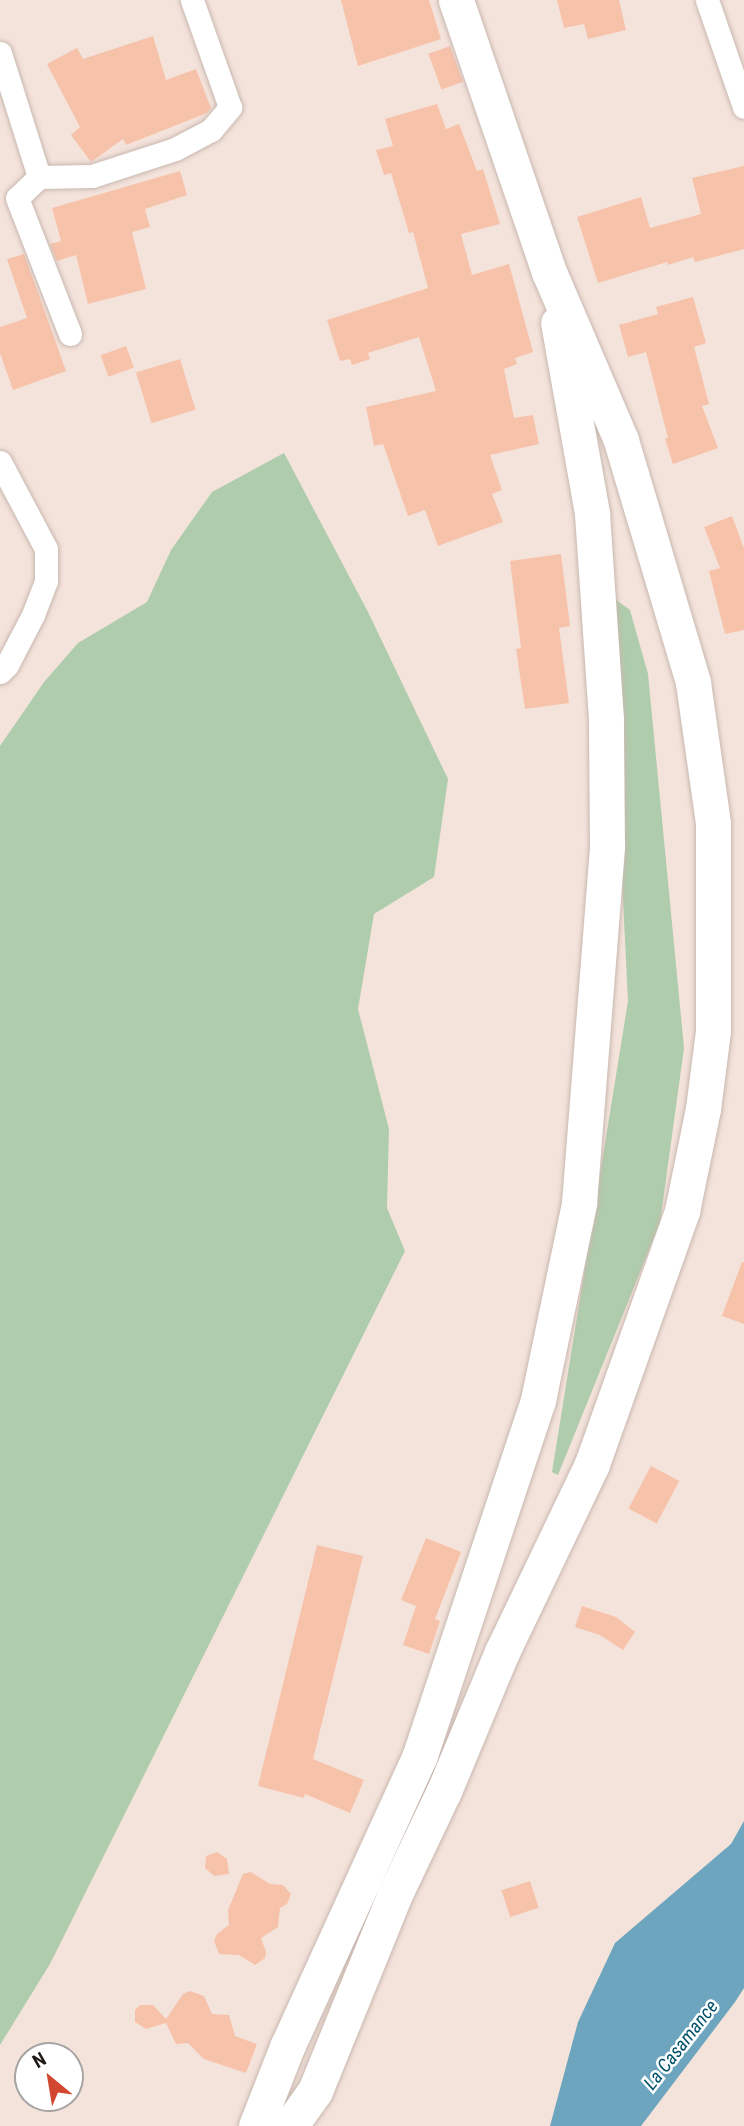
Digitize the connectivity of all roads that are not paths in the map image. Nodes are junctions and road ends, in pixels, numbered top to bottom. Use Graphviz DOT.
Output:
graph roads {
  1 [pos="192,0"];
  2 [pos="456,0"];
  3 [pos="707,0"];
  4 [pos="0,53"];
  5 [pos="744,107"];
  6 [pos="38,177"];
  7 [pos="8,202"];
  8 [pos="549,272"];
  9 [pos="70,334"];
  10 [pos="0,462"];
  11 [pos="0,672"];
  12 [pos="256,2126"];
  13 [pos="290,2126"];
  1 -- 6 [label="street"];
  2 -- 8 [label="main road"];
  3 -- 5 [label="street"];
  4 -- 6 [label="street"];
  6 -- 7 [label="street"];
  7 -- 9 [label="street"];
  8 -- 12 [label="main road"];
  8 -- 13 [label="main road"];
  10 -- 11 [label="street"];
}
